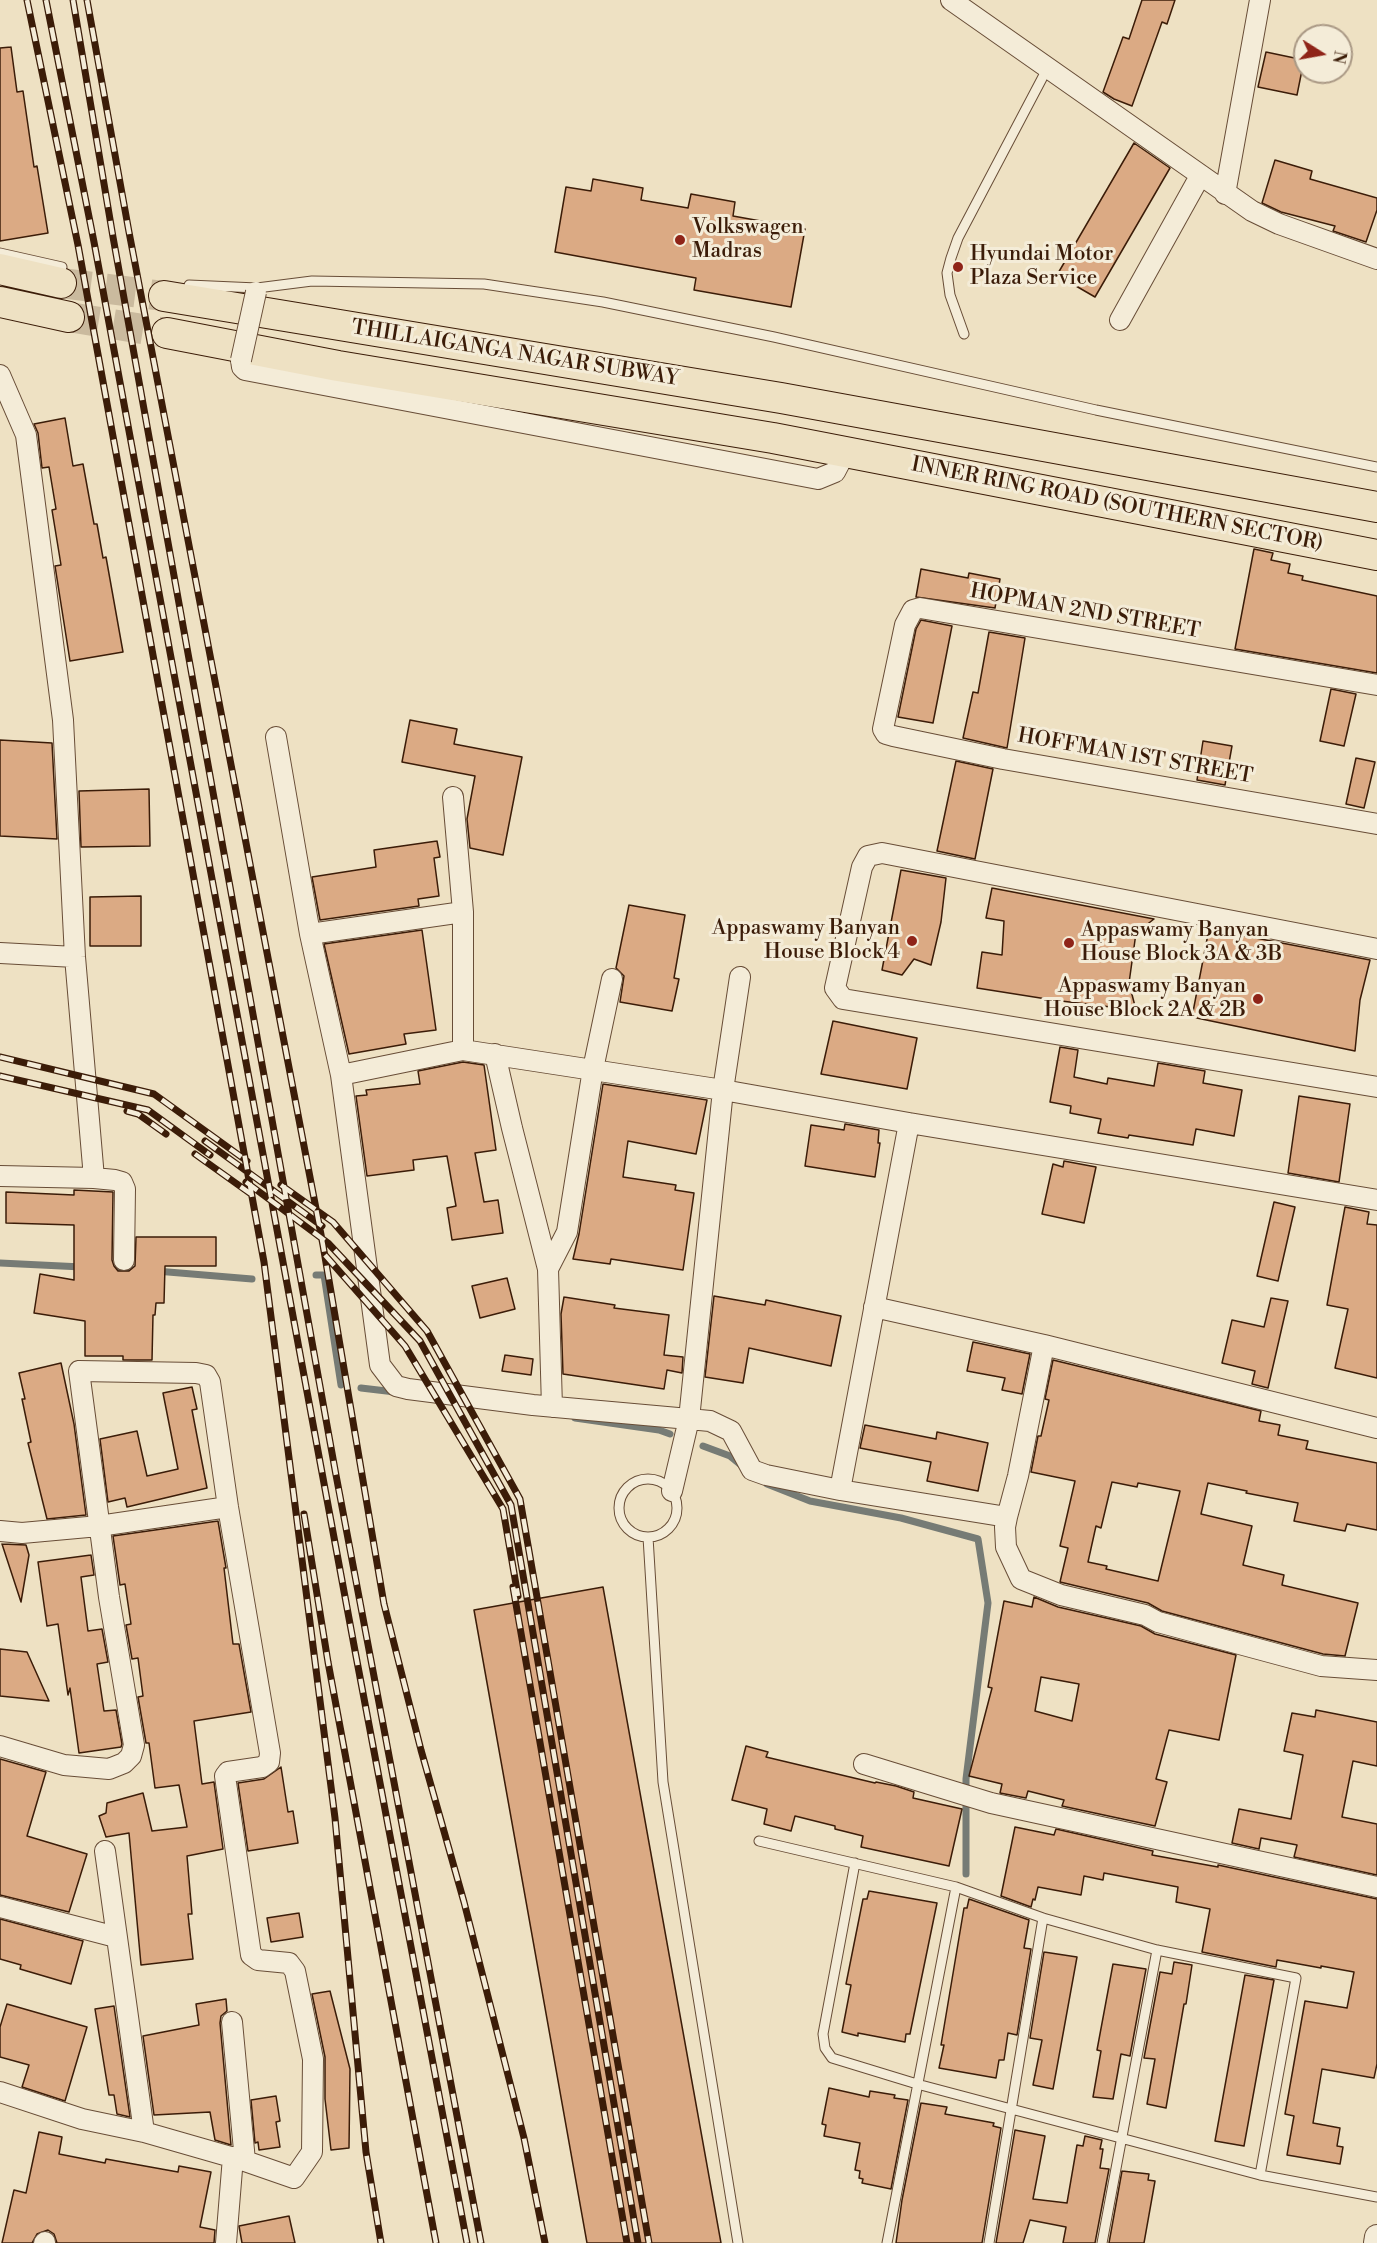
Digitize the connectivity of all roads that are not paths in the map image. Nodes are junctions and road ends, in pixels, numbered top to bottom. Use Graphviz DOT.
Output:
graph roads {
  1 [pos="951,0"];
  2 [pos="1260,0"];
  3 [pos="1047,69"];
  4 [pos="1200,176"];
  5 [pos="1225,194"];
  6 [pos="0,253"];
  7 [pos="1377,259"];
  8 [pos="0,269"];
  9 [pos="62,275"];
  10 [pos="257,290"];
  11 [pos="177,291"];
  12 [pos="0,302"];
  13 [pos="69,317"];
  14 [pos="1120,320"];
  15 [pos="167,333"];
  16 [pos="964,334"];
  17 [pos="0,375"];
  18 [pos="866,414"];
  19 [pos="851,454"];
  20 [pos="1377,467"];
  21 [pos="1377,507"];
  22 [pos="1377,555"];
  23 [pos="1377,685"];
  24 [pos="886,734"];
  25 [pos="276,737"];
  26 [pos="453,797"];
  27 [pos="1377,824"];
  28 [pos="463,912"];
  29 [pos="310,934"];
  30 [pos="1377,949"];
  31 [pos="0,953"];
  32 [pos="75,957"];
  33 [pos="740,976"];
  34 [pos="612,979"];
  35 [pos="463,1050"];
  36 [pos="495,1054"];
  37 [pos="593,1070"];
  38 [pos="342,1076"];
  39 [pos="1377,1087"];
  40 [pos="723,1090"];
  41 [pos="909,1123"];
  42 [pos="0,1176"];
  43 [pos="94,1178"];
  44 [pos="1377,1200"];
  45 [pos="124,1260"];
  46 [pos="548,1269"];
  47 [pos="874,1307"];
  48 [pos="1044,1345"];
  49 [pos="552,1407"];
  50 [pos="689,1419"];
  51 [pos="1377,1428"];
  52 [pos="840,1490"];
  53 [pos="672,1491"];
  54 [pos="228,1507"];
  55 [pos="1007,1517"];
  56 [pos="99,1526"];
  57 [pos="0,1531"];
  58 [pos="648,1537"];
  59 [pos="1377,1670"];
  60 [pos="0,1746"];
  61 [pos="864,1764"];
  62 [pos="759,1841"];
  63 [pos="105,1851"];
  64 [pos="855,1863"];
  65 [pos="956,1887"];
  66 [pos="1377,1887"];
  67 [pos="0,1907"];
  68 [pos="1043,1918"];
  69 [pos="116,1937"];
  70 [pos="1157,1950"];
  71 [pos="232,2022"];
  72 [pos="917,2084"];
  73 [pos="0,2092"];
  74 [pos="1011,2109"];
  75 [pos="144,2132"];
  76 [pos="1123,2139"];
  77 [pos="239,2159"];
  78 [pos="1260,2175"];
  79 [pos="1377,2197"];
  80 [pos="1377,2237"];
  81 [pos="226,2243"];
  82 [pos="738,2243"];
  83 [pos="887,2243"];
  84 [pos="989,2243"];
  85 [pos="1102,2243"];
  86 [pos="1376,2243"];
  1 -- 3 [label="street"];
  2 -- 5 [label="street"];
  3 -- 4 [label="street"];
  3 -- 16 [label="lane"];
  4 -- 5 [label="street"];
  4 -- 14 [label="street"];
  5 -- 7 [label="street"];
  6 -- 9 [label="lane"];
  8 -- 9 [label="main road"];
  10 -- 11 [label="lane"];
  10 -- 19 [label="street, bridge"];
  10 -- 20 [label="lane"];
  11 -- 18 [label="main road, THILLAIGANGA NAGAR SUBWAY"];
  12 -- 13 [label="main road"];
  15 -- 19 [label="main road, THILLAIGANGA NAGAR SUBWAY"];
  17 -- 32 [label="street"];
  18 -- 19 [label="main road"];
  18 -- 21 [label="main road, INNER RING ROAD (SOUTHERN SECTOR)"];
  19 -- 22 [label="main road, INNER RING ROAD (SOUTHERN SECTOR)"];
  23 -- 24 [label="street, HOPMAN 2ND STREET"];
  24 -- 27 [label="street, HOFFMAN 1ST STREET"];
  25 -- 29 [label="street"];
  26 -- 28 [label="street"];
  28 -- 29 [label="street"];
  28 -- 35 [label="street"];
  29 -- 38 [label="street"];
  30 -- 39 [label="street"];
  31 -- 32 [label="street"];
  32 -- 43 [label="street"];
  33 -- 40 [label="street"];
  34 -- 37 [label="street"];
  35 -- 36 [label="street"];
  35 -- 38 [label="street"];
  36 -- 37 [label="street"];
  36 -- 46 [label="street"];
  37 -- 40 [label="street"];
  37 -- 46 [label="street"];
  38 -- 49 [label="street"];
  40 -- 41 [label="street"];
  40 -- 50 [label="street"];
  41 -- 44 [label="street"];
  41 -- 47 [label="street"];
  42 -- 43 [label="street"];
  43 -- 45 [label="street"];
  46 -- 49 [label="street"];
  47 -- 48 [label="street"];
  47 -- 52 [label="street"];
  48 -- 51 [label="street"];
  48 -- 55 [label="street"];
  49 -- 50 [label="street"];
  50 -- 52 [label="street"];
  50 -- 53 [label="street"];
  52 -- 55 [label="street"];
  53 -- 58 [label="lane"];
  53 -- 58 [label="lane"];
  54 -- 56 [label="street"];
  54 -- 56 [label="street"];
  54 -- 77 [label="street"];
  55 -- 59 [label="street"];
  56 -- 57 [label="street"];
  56 -- 60 [label="street"];
  58 -- 82 [label="lane"];
  61 -- 66 [label="street"];
  62 -- 64 [label="lane"];
  63 -- 69 [label="street"];
  64 -- 65 [label="lane"];
  64 -- 72 [label="lane"];
  65 -- 68 [label="lane"];
  65 -- 72 [label="lane"];
  67 -- 69 [label="street"];
  68 -- 70 [label="lane"];
  68 -- 74 [label="lane"];
  69 -- 75 [label="street"];
  70 -- 76 [label="lane"];
  70 -- 78 [label="lane"];
  71 -- 77 [label="street"];
  72 -- 74 [label="lane"];
  72 -- 83 [label="lane"];
  73 -- 75 [label="street"];
  74 -- 76 [label="lane"];
  74 -- 84 [label="lane"];
  75 -- 77 [label="street"];
  76 -- 78 [label="lane"];
  76 -- 85 [label="lane"];
  77 -- 81 [label="street"];
  78 -- 79 [label="lane"];
  80 -- 86 [label="street"];
}
